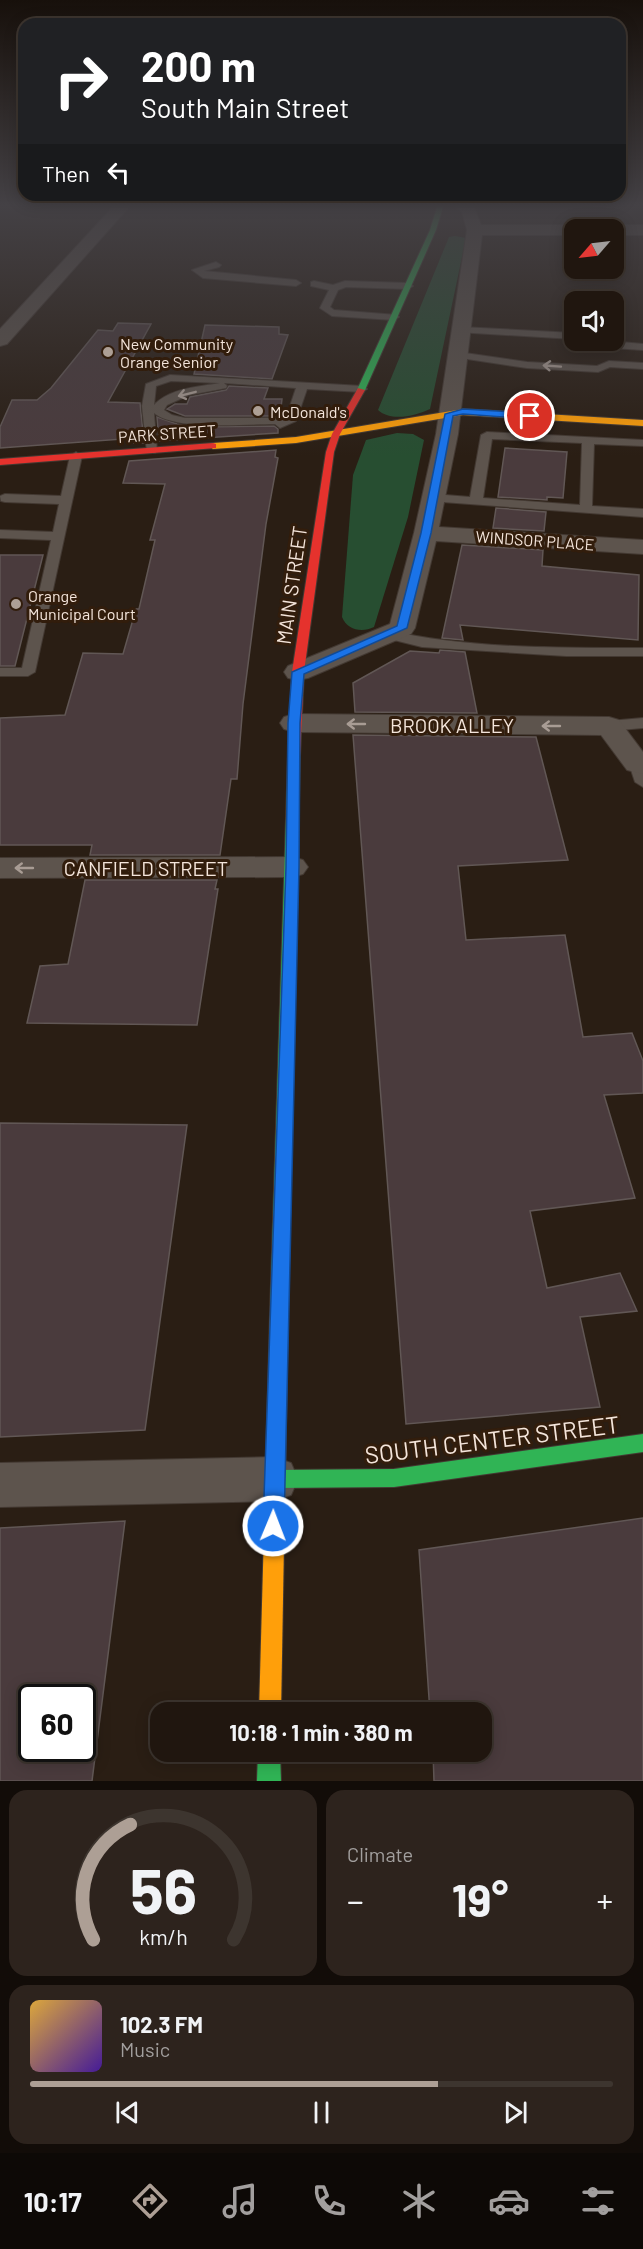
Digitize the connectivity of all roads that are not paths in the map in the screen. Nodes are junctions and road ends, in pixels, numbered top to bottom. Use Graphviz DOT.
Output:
graph roads {
  1 [pos="45,290"];
  2 [pos="333,290"];
  3 [pos="406,290"];
  4 [pos="467,290"];
  5 [pos="394,317"];
  6 [pos="461,330"];
  7 [pos="564,335"];
  8 [pos="0,340"];
  9 [pos="624,345"];
  10 [pos="643,347"];
  11 [pos="608,351"];
  12 [pos="458,355"];
  13 [pos="609,364"];
  14 [pos="643,366"];
  15 [pos="244,383"];
  16 [pos="302,386"];
  17 [pos="362,389"];
  18 [pos="449,414"];
  19 [pos="148,418"];
  20 [pos="291,421"];
  21 [pos="643,423"];
  22 [pos="166,428"];
  23 [pos="336,434"];
  24 [pos="588,440"];
  25 [pos="643,443"];
  26 [pos="150,444"];
  27 [pos="76,456"];
  28 [pos="0,462"];
  29 [pos="5,498"];
  30 [pos="433,498"];
  31 [pos="66,500"];
  32 [pos="476,501"];
  33 [pos="586,509"];
  34 [pos="643,513"];
  35 [pos="426,533"];
  36 [pos="0,534"];
  37 [pos="58,536"];
  38 [pos="643,546"];
  39 [pos="387,634"];
  40 [pos="643,652"];
  41 [pos="0,672"];
  42 [pos="298,672"];
  43 [pos="294,723"];
  44 [pos="643,723"];
  45 [pos="609,726"];
  46 [pos="641,770"];
  47 [pos="292,867"];
  48 [pos="0,868"];
  49 [pos="643,1443"];
  50 [pos="274,1479"];
  51 [pos="0,1485"];
  52 [pos="270,1702"];
  53 [pos="269,1762"];
  54 [pos="269,1781"];
  1 -- 8 [label="street"];
  2 -- 5 [label="lane"];
  3 -- 5 [label="main road, MAIN STREET"];
  4 -- 6 [label="street"];
  5 -- 17 [label="main road, MAIN STREET"];
  6 -- 7 [label="lane"];
  6 -- 12 [label="street"];
  9 -- 10 [label="lane"];
  11 -- 13 [label="lane"];
  13 -- 12 [label="lane, one-way"];
  12 -- 18 [label="street"];
  13 -- 14 [label="lane"];
  15 -- 16 [label="lane"];
  15 -- 19 [label="lane"];
  15 -- 20 [label="lane, one-way"];
  16 -- 17 [label="lane"];
  16 -- 20 [label="lane"];
  17 -- 23 [label="main road, MAIN STREET"];
  18 -- 21 [label="main road, PARK STREET"];
  18 -- 23 [label="main road, PARK STREET"];
  18 -- 30 [label="street"];
  19 -- 22 [label="lane"];
  19 -- 26 [label="lane"];
  20 -- 22 [label="lane"];
  22 -- 26 [label="lane"];
  23 -- 26 [label="main road, PARK STREET"];
  23 -- 42 [label="main road, MAIN STREET"];
  24 -- 25 [label="lane"];
  24 -- 32 [label="lane"];
  24 -- 33 [label="lane"];
  26 -- 27 [label="main road, PARK STREET"];
  27 -- 28 [label="main road, PARK STREET"];
  27 -- 31 [label="lane"];
  29 -- 31 [label="lane"];
  30 -- 32 [label="lane"];
  30 -- 35 [label="street"];
  31 -- 37 [label="lane"];
  32 -- 33 [label="lane"];
  33 -- 34 [label="lane"];
  35 -- 38 [label="street, WINDSOR PLACE"];
  35 -- 39 [label="street"];
  36 -- 37 [label="lane"];
  37 -- 41 [label="lane"];
  39 -- 40 [label="lane"];
  39 -- 42 [label="street"];
  42 -- 43 [label="main road, MAIN STREET"];
  45 -- 43 [label="street, BROOK ALLEY, one-way"];
  43 -- 47 [label="main road, MAIN STREET"];
  44 -- 45 [label="lane"];
  45 -- 46 [label="street"];
  47 -- 48 [label="street, CANFIELD STREET, one-way"];
  47 -- 50 [label="main road, MAIN STREET"];
  49 -- 50 [label="main road, SOUTH CENTER STREET"];
  50 -- 51 [label="street"];
  50 -- 52 [label="main road, MAIN STREET"];
  53 -- 54 [label="main road"];
}
